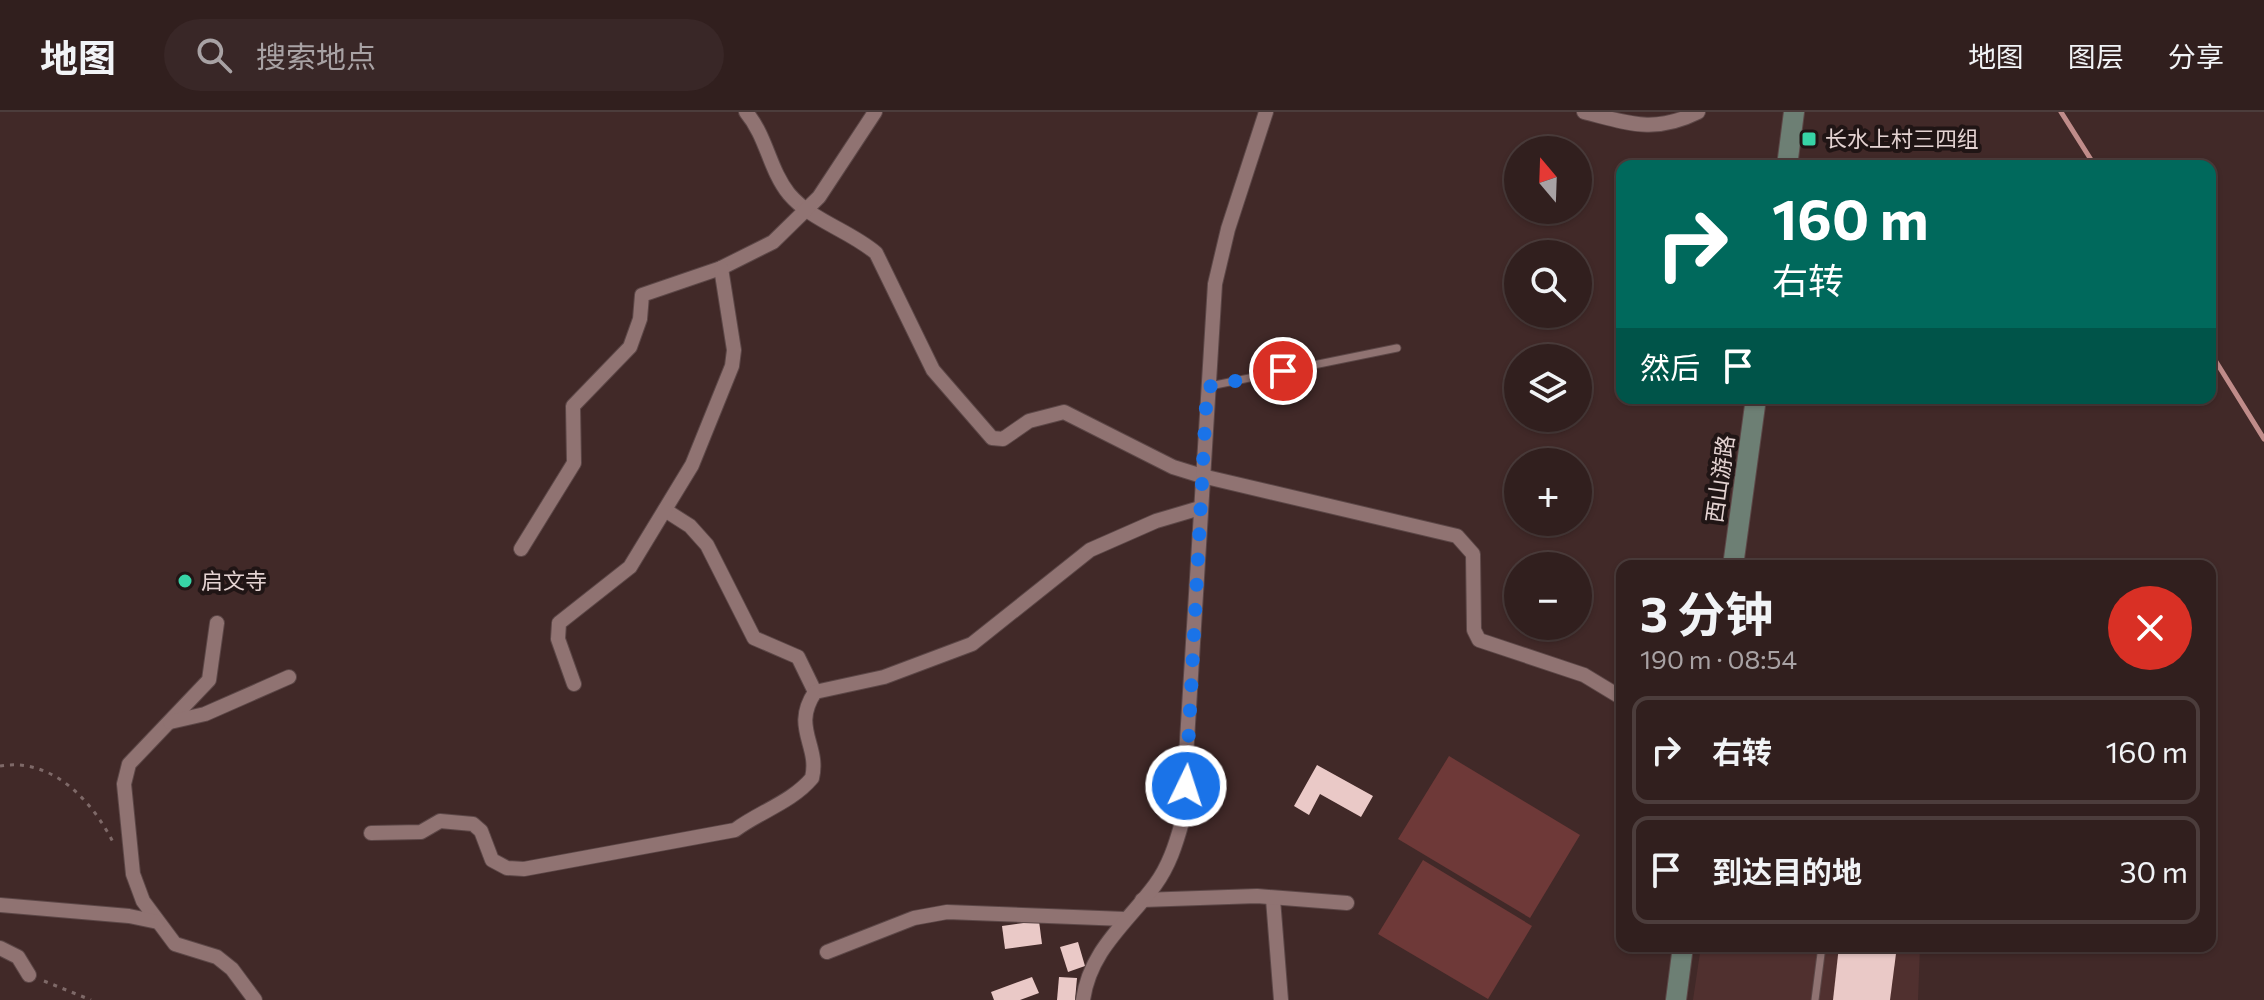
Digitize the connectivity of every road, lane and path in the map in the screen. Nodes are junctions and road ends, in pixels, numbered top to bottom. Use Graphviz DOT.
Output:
graph roads {
  1 [pos="746,112"];
  2 [pos="875,112"];
  3 [pos="1266,112"];
  4 [pos="1584,112"];
  5 [pos="1698,112"];
  6 [pos="1794,112"];
  7 [pos="1788,160"];
  8 [pos="806,210"];
  9 [pos="721,268"];
  10 [pos="1397,348"];
  11 [pos="1207,387"];
  12 [pos="1755,404"];
  13 [pos="1202,476"];
  14 [pos="1200,508"];
  15 [pos="665,510"];
  16 [pos="521,549"];
  17 [pos="1734,560"];
  18 [pos="217,623"];
  19 [pos="289,677"];
  20 [pos="574,684"];
  21 [pos="815,692"];
  22 [pos="1616,694"];
  23 [pos="169,722"];
  24 [pos="0,766"];
  25 [pos="371,833"];
  26 [pos="115,848"];
  27 [pos="1273,899"];
  28 [pos="1142,900"];
  29 [pos="1347,903"];
  30 [pos="0,905"];
  31 [pos="1125,919"];
  32 [pos="159,922"];
  33 [pos="0,948"];
  34 [pos="827,952"];
  35 [pos="1682,952"];
  36 [pos="1821,952"];
  37 [pos="29,975"];
  38 [pos="91,1000"];
  39 [pos="255,1000"];
  40 [pos="1083,1000"];
  41 [pos="1281,1000"];
  42 [pos="1676,1000"];
  43 [pos="1815,1000"];
  1 -- 8 [label="street"];
  2 -- 8 [label="street"];
  3 -- 11 [label="street"];
  4 -- 5 [label="street"];
  6 -- 7 [label="street"];
  8 -- 9 [label="street"];
  8 -- 13 [label="street"];
  9 -- 15 [label="street"];
  9 -- 16 [label="street"];
  10 -- 11 [label="lane"];
  11 -- 13 [label="street"];
  12 -- 17 [label="street, 西山游路"];
  13 -- 14 [label="street"];
  13 -- 22 [label="street"];
  14 -- 21 [label="street"];
  14 -- 28 [label="street"];
  15 -- 20 [label="street"];
  15 -- 21 [label="street"];
  18 -- 23 [label="street"];
  19 -- 23 [label="street"];
  21 -- 25 [label="street"];
  23 -- 32 [label="street"];
  24 -- 26 [label="path"];
  27 -- 28 [label="street"];
  27 -- 29 [label="street"];
  27 -- 41 [label="street"];
  28 -- 31 [label="street"];
  30 -- 32 [label="street"];
  31 -- 34 [label="street"];
  31 -- 40 [label="street"];
  32 -- 39 [label="street"];
  33 -- 37 [label="street"];
  35 -- 42 [label="street"];
  36 -- 43 [label="lane"];
  37 -- 38 [label="path"];
}
